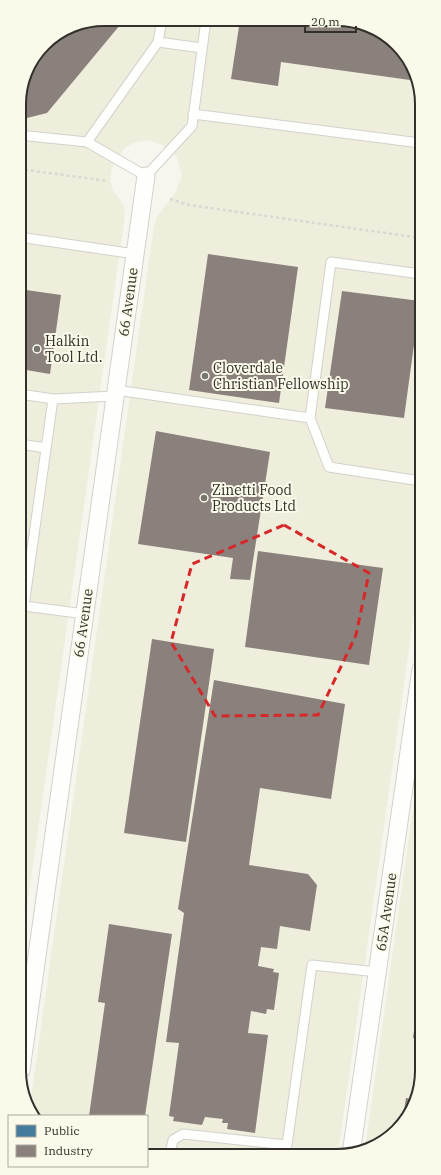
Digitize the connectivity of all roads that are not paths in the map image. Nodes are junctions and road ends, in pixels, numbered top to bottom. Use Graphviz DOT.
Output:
graph roads {
  1 [pos="161,26"];
  2 [pos="205,26"];
  3 [pos="158,42"];
  4 [pos="202,48"];
  5 [pos="193,114"];
  6 [pos="26,136"];
  7 [pos="87,142"];
  8 [pos="415,142"];
  9 [pos="146,176"];
  10 [pos="26,238"];
  11 [pos="135,254"];
  12 [pos="415,273"];
  13 [pos="115,393"];
  14 [pos="26,395"];
  15 [pos="53,399"];
  16 [pos="310,418"];
  17 [pos="26,445"];
  18 [pos="46,448"];
  19 [pos="415,480"];
  20 [pos="26,592"];
  21 [pos="26,606"];
  22 [pos="85,614"];
  23 [pos="415,727"];
  24 [pos="377,972"];
  25 [pos="26,1034"];
  26 [pos="352,1148"];
  27 [pos="171,1149"];
  1 -- 3 [label="lane"];
  2 -- 4 [label="lane"];
  3 -- 4 [label="lane"];
  3 -- 7 [label="lane"];
  4 -- 5 [label="lane"];
  5 -- 8 [label="lane"];
  5 -- 9 [label="lane"];
  6 -- 7 [label="lane"];
  7 -- 9 [label="lane"];
  9 -- 11 [label="street, 66 Avenue"];
  10 -- 11 [label="lane"];
  11 -- 13 [label="street, 66 Avenue"];
  12 -- 16 [label="lane"];
  13 -- 15 [label="lane"];
  13 -- 16 [label="lane"];
  13 -- 22 [label="street, 66 Avenue"];
  14 -- 15 [label="lane"];
  15 -- 18 [label="lane"];
  16 -- 19 [label="lane"];
  17 -- 18 [label="lane"];
  18 -- 20 [label="lane"];
  21 -- 22 [label="lane"];
  22 -- 25 [label="street, 66 Avenue"];
  23 -- 24 [label="street, 65A Avenue"];
  24 -- 26 [label="street, 65A Avenue"];
  24 -- 27 [label="lane"];
}
